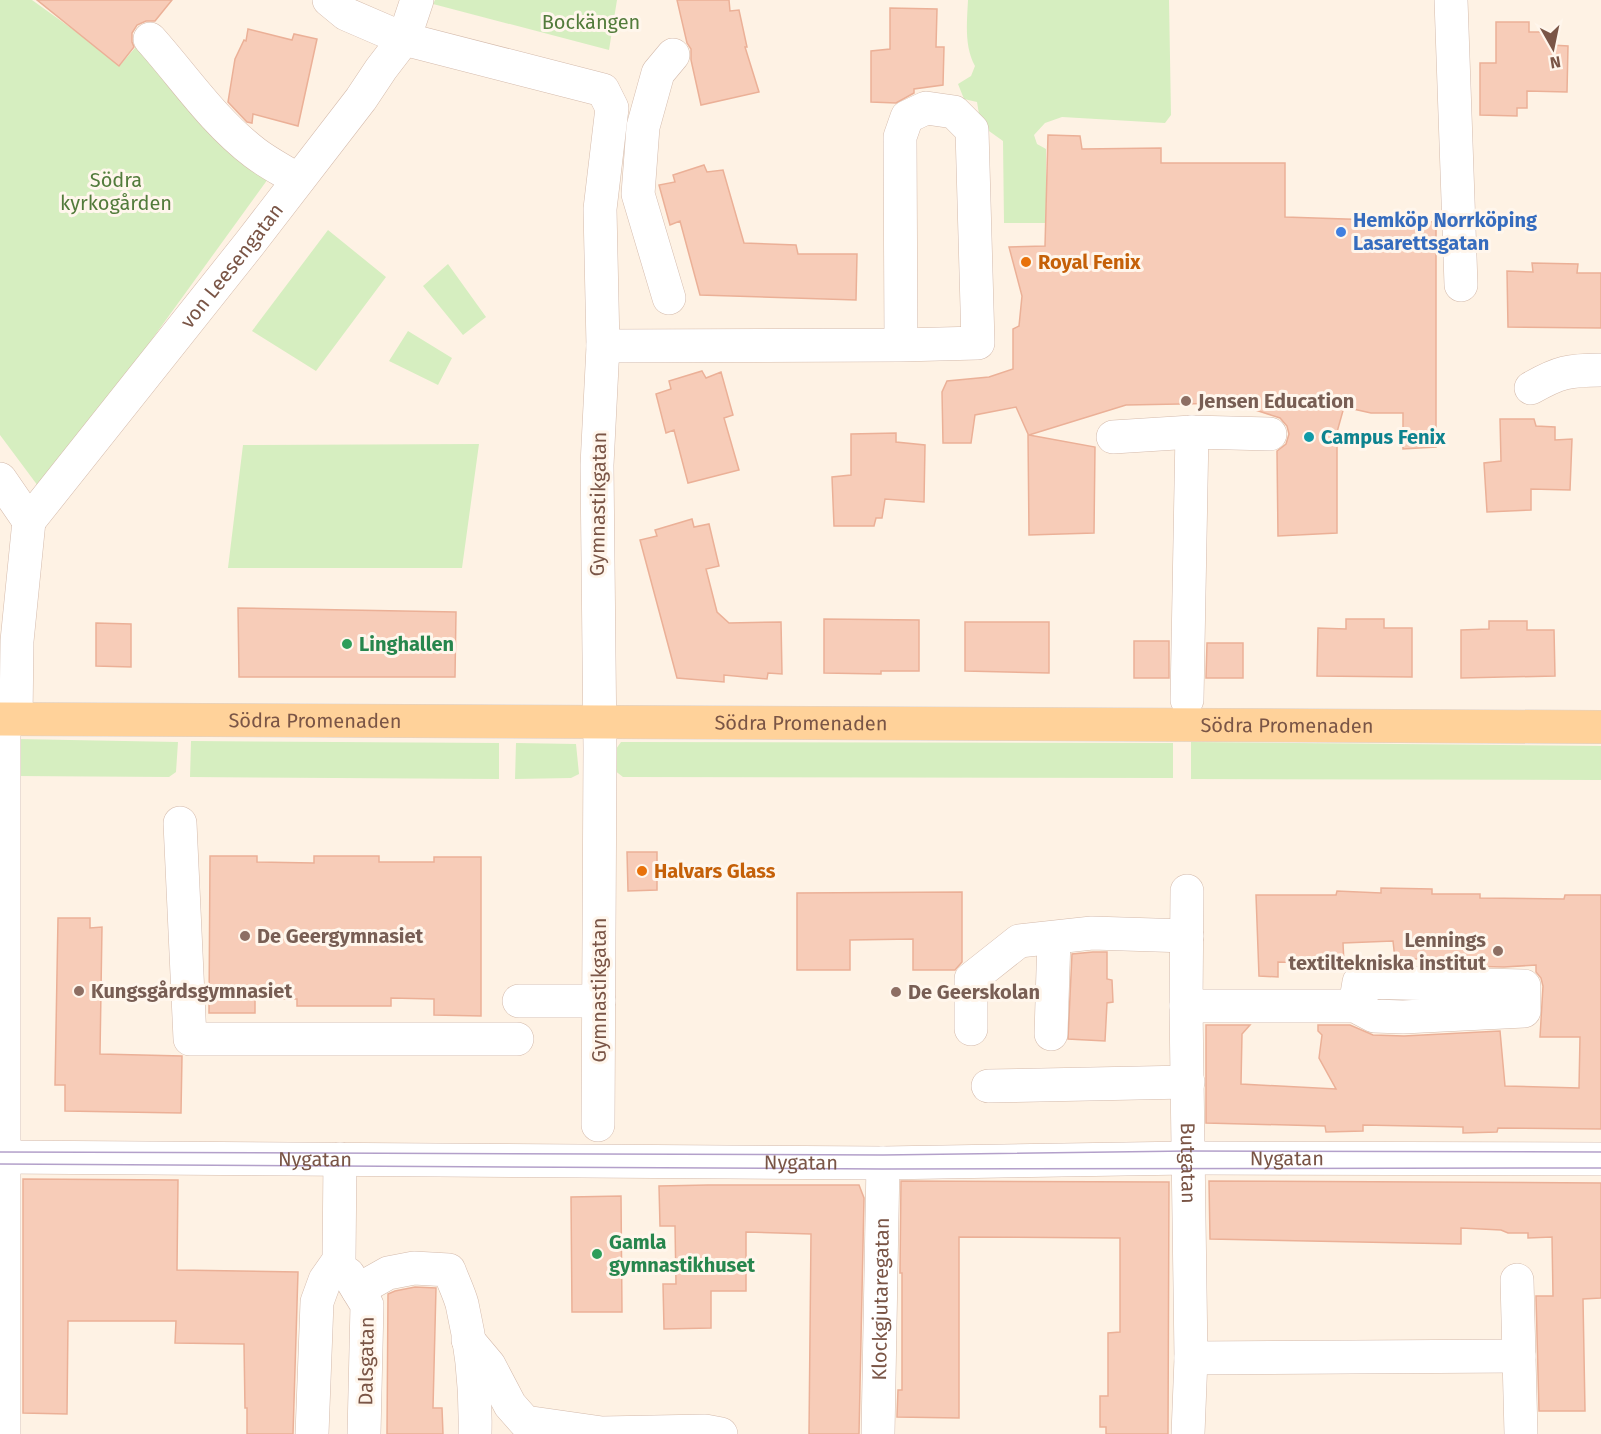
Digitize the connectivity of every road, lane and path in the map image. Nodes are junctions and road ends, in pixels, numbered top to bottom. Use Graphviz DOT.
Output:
graph roads {
  1 [pos="329,0"];
  2 [pos="417,0"];
  3 [pos="1451,0"];
  4 [pos="150,39"];
  5 [pos="404,39"];
  6 [pos="673,55"];
  7 [pos="298,180"];
  8 [pos="638,196"];
  9 [pos="601,198"];
  10 [pos="1461,285"];
  11 [pos="669,298"];
  12 [pos="901,345"];
  13 [pos="603,346"];
  14 [pos="1601,370"];
  15 [pos="1531,388"];
  16 [pos="1192,432"];
  17 [pos="1270,434"];
  18 [pos="1113,437"];
  19 [pos="0,478"];
  20 [pos="29,521"];
  21 [pos="1187,700"];
  22 [pos="7,719"];
  23 [pos="600,722"];
  24 [pos="1601,727"];
  25 [pos="180,823"];
  26 [pos="1187,891"];
  27 [pos="1187,936"];
  28 [pos="1054,938"];
  29 [pos="519,1001"];
  30 [pos="599,1001"];
  31 [pos="1186,1006"];
  32 [pos="1355,1006"];
  33 [pos="970,1029"];
  34 [pos="1051,1034"];
  35 [pos="517,1039"];
  36 [pos="1188,1082"];
  37 [pos="988,1086"];
  38 [pos="598,1125"];
  39 [pos="2,1157"];
  40 [pos="1188,1158"];
  41 [pos="340,1159"];
  42 [pos="1601,1159"];
  43 [pos="883,1163"];
  44 [pos="339,1260"];
  45 [pos="1517,1280"];
  46 [pos="358,1290"];
  47 [pos="468,1340"];
  48 [pos="1519,1356"];
  49 [pos="1191,1358"];
  50 [pos="4,1434"];
  51 [pos="312,1434"];
  52 [pos="364,1434"];
  53 [pos="475,1434"];
  54 [pos="721,1434"];
  55 [pos="878,1434"];
  56 [pos="1188,1434"];
  57 [pos="1521,1434"];
  1 -- 5 [label="street, Gymnastikgatan"];
  2 -- 5 [label="street, von Leesengatan"];
  3 -- 10 [label="street"];
  4 -- 7 [label="street"];
  5 -- 7 [label="street, von Leesengatan"];
  5 -- 9 [label="street, Gymnastikgatan"];
  6 -- 8 [label="street"];
  7 -- 20 [label="street, von Leesengatan"];
  8 -- 9 [label="street"];
  8 -- 11 [label="street"];
  9 -- 13 [label="street, Gymnastikgatan"];
  12 -- 12 [label="street"];
  12 -- 13 [label="street"];
  13 -- 23 [label="street, Gymnastikgatan"];
  14 -- 15 [label="street"];
  16 -- 17 [label="street"];
  16 -- 18 [label="street"];
  16 -- 21 [label="street"];
  19 -- 20 [label="street"];
  20 -- 22 [label="street"];
  22 -- 23 [label="main road, Södra Promenaden"];
  22 -- 39 [label="street"];
  23 -- 24 [label="main road, Södra Promenaden"];
  23 -- 30 [label="street, Gymnastikgatan"];
  25 -- 35 [label="street"];
  26 -- 27 [label="street, Butgatan"];
  27 -- 28 [label="street"];
  27 -- 31 [label="street, Butgatan"];
  28 -- 33 [label="street"];
  28 -- 34 [label="street"];
  29 -- 30 [label="street"];
  30 -- 38 [label="street, Gymnastikgatan"];
  31 -- 32 [label="street"];
  31 -- 36 [label="street, Butgatan"];
  36 -- 37 [label="street"];
  36 -- 40 [label="street, Butgatan"];
  39 -- 41 [label="street, Nygatan"];
  39 -- 50 [label="street"];
  40 -- 42 [label="street, Nygatan"];
  40 -- 43 [label="street, Nygatan"];
  40 -- 49 [label="street, Butgatan"];
  41 -- 43 [label="street, Nygatan"];
  41 -- 44 [label="street"];
  43 -- 55 [label="street, Klockgjutaregatan"];
  44 -- 46 [label="street, Dalsgatan"];
  44 -- 51 [label="street"];
  45 -- 48 [label="street"];
  46 -- 47 [label="street"];
  46 -- 52 [label="street, Dalsgatan"];
  47 -- 53 [label="street"];
  47 -- 54 [label="street"];
  48 -- 49 [label="street"];
  48 -- 57 [label="street"];
  49 -- 56 [label="street, Butgatan"];
}
